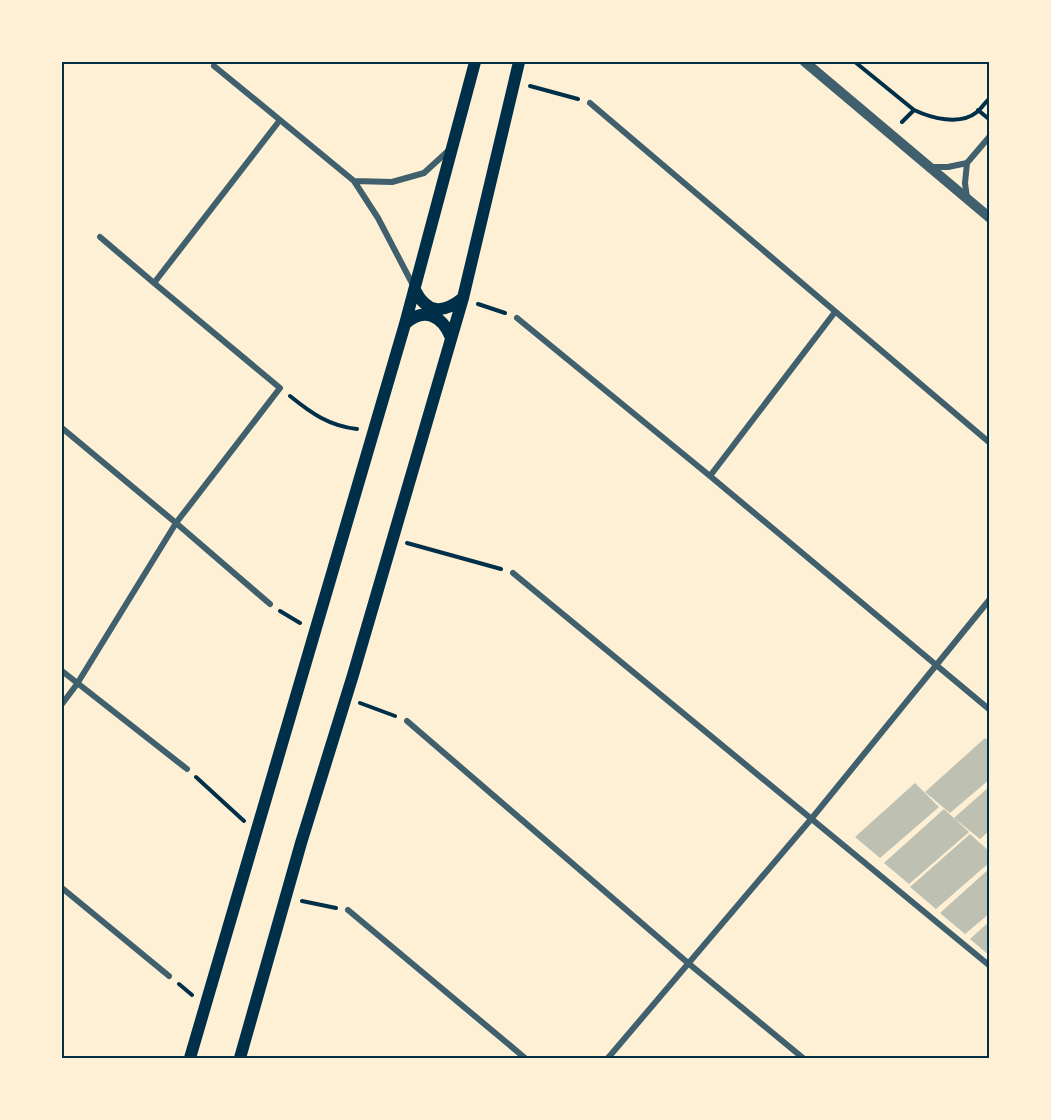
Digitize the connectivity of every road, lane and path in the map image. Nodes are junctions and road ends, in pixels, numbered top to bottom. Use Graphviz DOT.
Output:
graph roads {
  1 [pos="476,62"];
  2 [pos="519,62"];
  3 [pos="805,62"];
  4 [pos="855,62"];
  5 [pos="214,66"];
  6 [pos="514,81"];
  7 [pos="990,98"];
  8 [pos="590,103"];
  9 [pos="978,110"];
  10 [pos="280,120"];
  11 [pos="990,120"];
  12 [pos="990,136"];
  13 [pos="454,145"];
  14 [pos="967,163"];
  15 [pos="926,165"];
  16 [pos="354,181"];
  17 [pos="968,200"];
  18 [pos="990,218"];
  19 [pos="100,237"];
  20 [pos="154,284"];
  21 [pos="415,290"];
  22 [pos="463,298"];
  23 [pos="835,312"];
  24 [pos="517,318"];
  25 [pos="405,324"];
  26 [pos="451,338"];
  27 [pos="280,388"];
  28 [pos="62,428"];
  29 [pos="374,431"];
  30 [pos="990,443"];
  31 [pos="710,476"];
  32 [pos="177,523"];
  33 [pos="392,538"];
  34 [pos="513,573"];
  35 [pos="990,599"];
  36 [pos="270,604"];
  37 [pos="314,633"];
  38 [pos="936,664"];
  39 [pos="62,671"];
  40 [pos="77,684"];
  41 [pos="346,697"];
  42 [pos="62,704"];
  43 [pos="990,710"];
  44 [pos="407,721"];
  45 [pos="187,769"];
  46 [pos="812,818"];
  47 [pos="256,832"];
  48 [pos="62,888"];
  49 [pos="286,898"];
  50 [pos="348,910"];
  51 [pos="688,963"];
  52 [pos="990,966"];
  53 [pos="169,976"];
  54 [pos="205,1006"];
  55 [pos="190,1059"];
  56 [pos="240,1059"];
  57 [pos="525,1059"];
  58 [pos="608,1059"];
  59 [pos="803,1059"];
  1 -- 13 [label="main road"];
  2 -- 6 [label="main road"];
  3 -- 15 [label="street"];
  4 -- 9 [label="path"];
  5 -- 10 [label="street"];
  6 -- 8 [label="path"];
  6 -- 22 [label="main road"];
  7 -- 9 [label="path"];
  8 -- 23 [label="street"];
  9 -- 11 [label="path"];
  10 -- 16 [label="street"];
  10 -- 20 [label="street"];
  12 -- 14 [label="street"];
  13 -- 16 [label="street"];
  13 -- 21 [label="main road"];
  14 -- 15 [label="street"];
  14 -- 17 [label="street"];
  15 -- 17 [label="street"];
  16 -- 21 [label="street"];
  17 -- 18 [label="street"];
  19 -- 20 [label="street"];
  20 -- 27 [label="street"];
  21 -- 22 [label="main road"];
  21 -- 25 [label="main road"];
  22 -- 24 [label="path"];
  22 -- 26 [label="main road"];
  23 -- 30 [label="street"];
  23 -- 31 [label="street"];
  24 -- 31 [label="street"];
  25 -- 26 [label="main road"];
  25 -- 29 [label="main road"];
  26 -- 33 [label="main road"];
  27 -- 29 [label="path"];
  27 -- 32 [label="street"];
  28 -- 32 [label="street"];
  29 -- 37 [label="main road"];
  31 -- 38 [label="street"];
  32 -- 36 [label="street"];
  32 -- 40 [label="street"];
  33 -- 34 [label="path"];
  33 -- 41 [label="main road"];
  34 -- 46 [label="street"];
  35 -- 38 [label="street"];
  36 -- 37 [label="path"];
  37 -- 47 [label="main road"];
  38 -- 43 [label="street"];
  38 -- 46 [label="street"];
  39 -- 40 [label="street"];
  40 -- 42 [label="street"];
  40 -- 45 [label="street"];
  41 -- 44 [label="path"];
  41 -- 49 [label="main road"];
  44 -- 51 [label="street"];
  45 -- 47 [label="path"];
  46 -- 51 [label="street"];
  46 -- 52 [label="street"];
  47 -- 54 [label="main road"];
  48 -- 53 [label="street"];
  49 -- 50 [label="path"];
  49 -- 56 [label="main road"];
  50 -- 57 [label="street"];
  51 -- 58 [label="street"];
  51 -- 59 [label="street"];
  53 -- 54 [label="path"];
  54 -- 55 [label="main road"];
}
